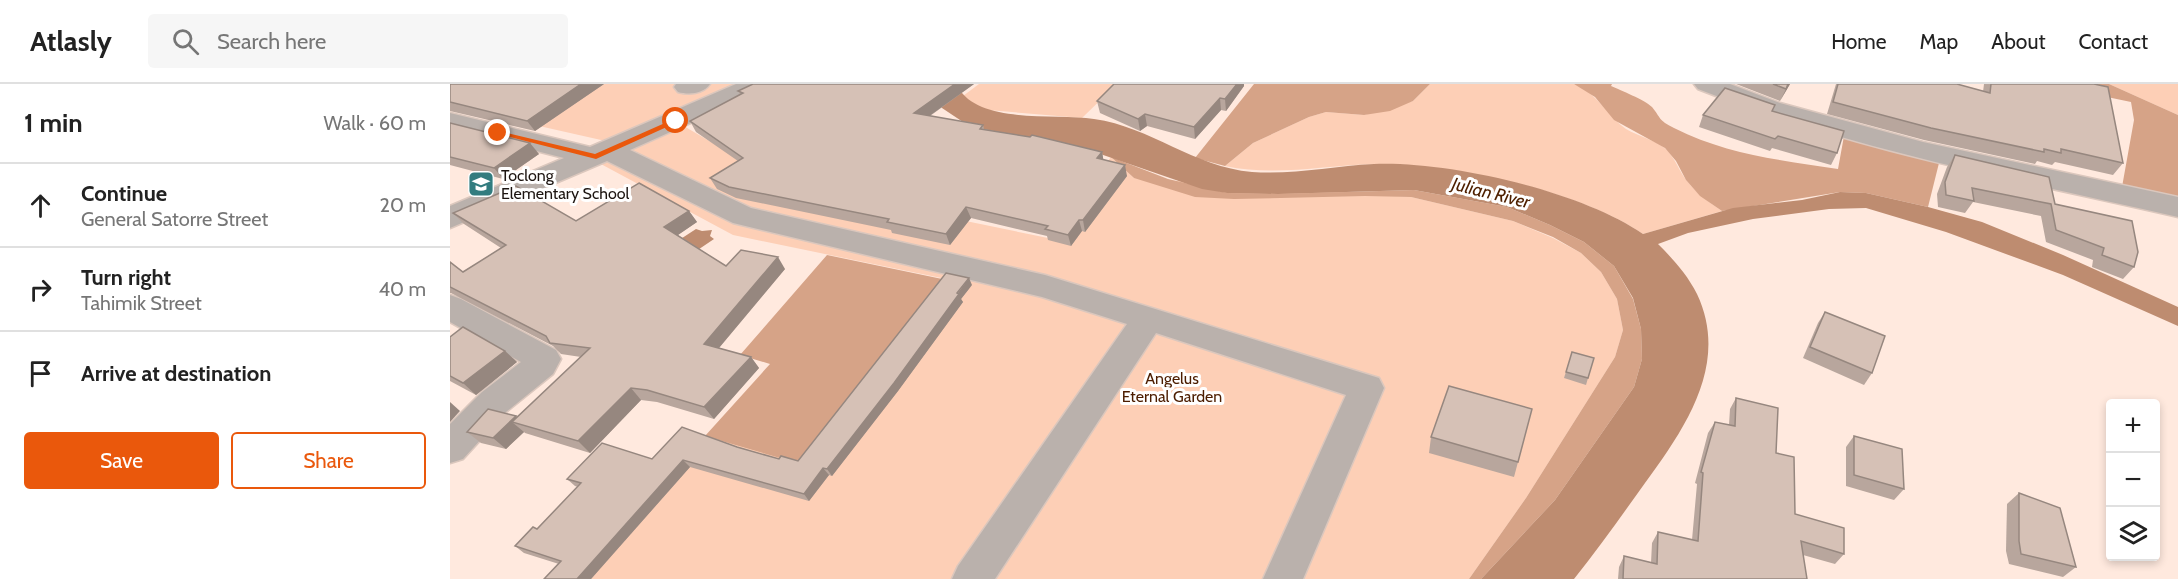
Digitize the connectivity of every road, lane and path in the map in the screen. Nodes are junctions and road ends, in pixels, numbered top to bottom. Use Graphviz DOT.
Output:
graph roads {
  1 [pos="758,84"];
  2 [pos="1707,84"];
  3 [pos="706,88"];
  4 [pos="450,122"];
  5 [pos="603,154"];
  6 [pos="2178,207"];
  7 [pos="450,218"];
  8 [pos="450,307"];
  9 [pos="1148,319"];
  10 [pos="450,448"];
  11 [pos="972,579"];
  12 [pos="1283,579"];
  1 -- 3 [label="street"];
  2 -- 6 [label="street"];
  3 -- 5 [label="street"];
  4 -- 5 [label="street"];
  5 -- 7 [label="street"];
  5 -- 9 [label="street"];
  8 -- 10 [label="street"];
  9 -- 11 [label="street"];
  9 -- 12 [label="street"];
}
